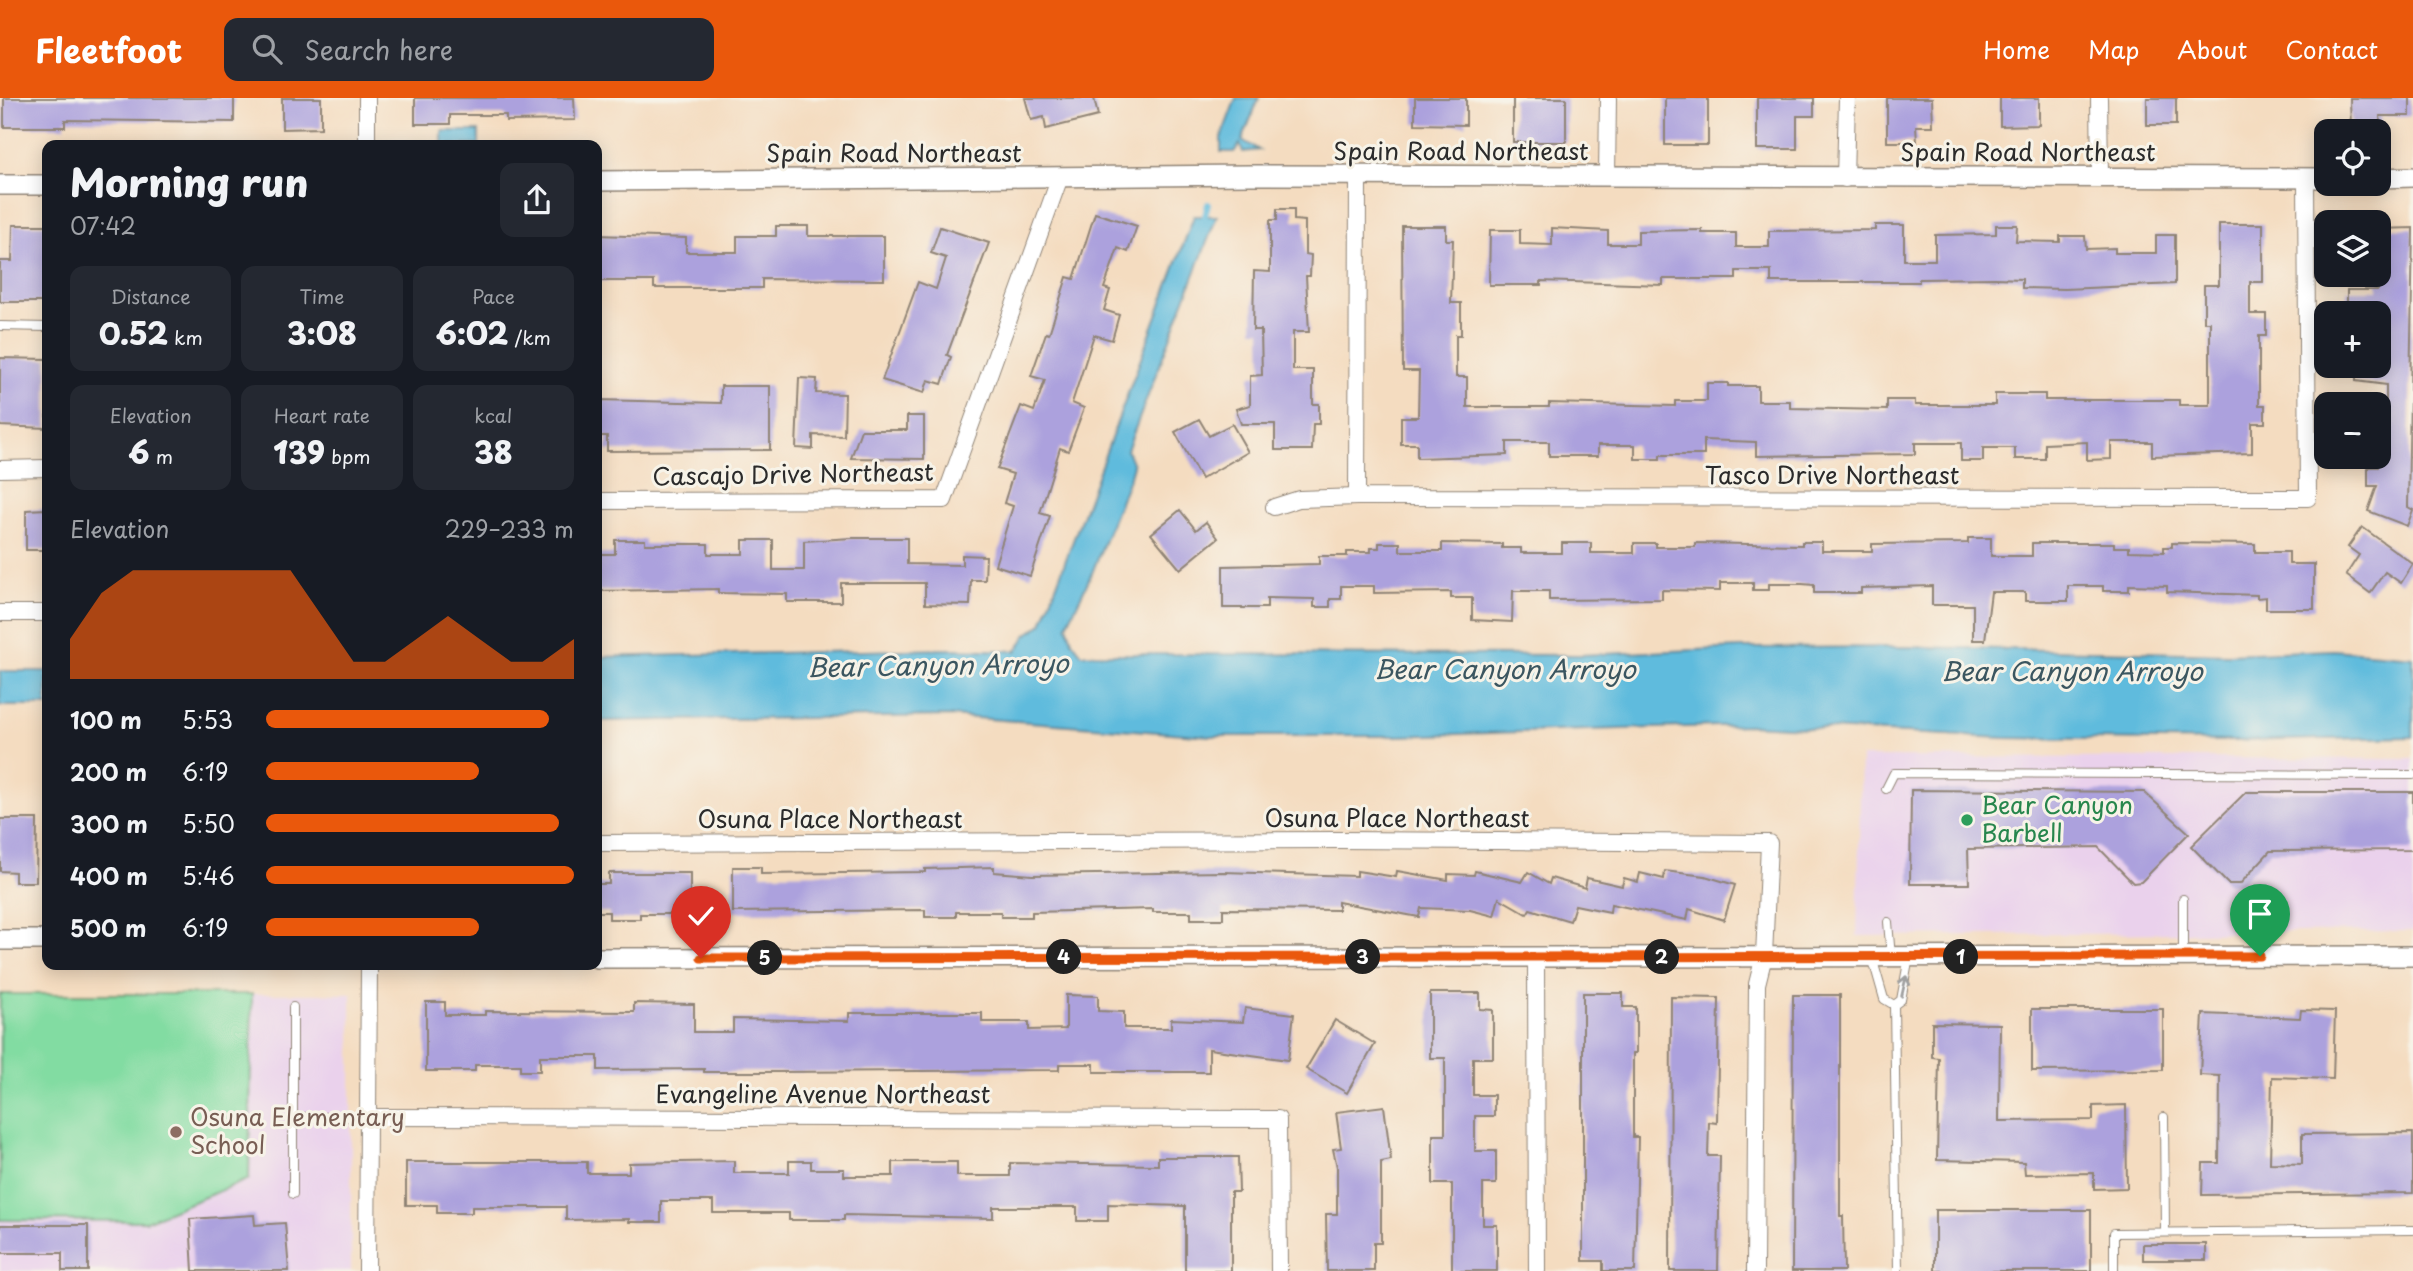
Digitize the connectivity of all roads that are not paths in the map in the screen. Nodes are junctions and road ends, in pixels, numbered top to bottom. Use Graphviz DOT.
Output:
graph roads {
  1 [pos="367,98"];
  2 [pos="1608,98"];
  3 [pos="1847,98"];
  4 [pos="2099,98"];
  5 [pos="367,140"];
  6 [pos="1358,176"];
  7 [pos="1060,177"];
  8 [pos="1607,177"];
  9 [pos="2100,177"];
  10 [pos="2413,177"];
  11 [pos="2306,178"];
  12 [pos="2314,178"];
  13 [pos="2391,178"];
  14 [pos="1845,179"];
  15 [pos="602,181"];
  16 [pos="42,184"];
  17 [pos="0,185"];
  18 [pos="0,327"];
  19 [pos="42,327"];
  20 [pos="0,468"];
  21 [pos="42,468"];
  22 [pos="1357,498"];
  23 [pos="602,501"];
  24 [pos="1274,507"];
  25 [pos="0,613"];
  26 [pos="42,613"];
  27 [pos="2413,775"];
  28 [pos="1886,789"];
  29 [pos="602,843"];
  30 [pos="2183,899"];
  31 [pos="1888,922"];
  32 [pos="0,940"];
  33 [pos="42,940"];
  34 [pos="1764,956"];
  35 [pos="2183,956"];
  36 [pos="2413,956"];
  37 [pos="1536,957"];
  38 [pos="1891,957"];
  39 [pos="602,958"];
  40 [pos="369,970"];
  41 [pos="1894,1005"];
  42 [pos="293,1006"];
  43 [pos="293,1117"];
  44 [pos="367,1117"];
  45 [pos="2164,1117"];
  46 [pos="293,1194"];
  47 [pos="2413,1230"];
  48 [pos="2165,1231"];
  49 [pos="368,1271"];
  50 [pos="1279,1271"];
  51 [pos="1537,1271"];
  52 [pos="1755,1271"];
  53 [pos="1898,1271"];
  54 [pos="2114,1271"];
  1 -- 5 [label="street"];
  2 -- 8 [label="street"];
  3 -- 14 [label="street"];
  4 -- 9 [label="street"];
  6 -- 7 [label="street, Spain Road Northeast"];
  6 -- 8 [label="street, Spain Road Northeast"];
  6 -- 22 [label="street"];
  7 -- 15 [label="street, Spain Road Northeast"];
  7 -- 23 [label="street, Cascajo Drive Northeast"];
  8 -- 14 [label="street, Spain Road Northeast"];
  9 -- 11 [label="street, Spain Road Northeast"];
  9 -- 14 [label="street, Spain Road Northeast"];
  10 -- 13 [label="street"];
  11 -- 12 [label="street, Spain Road Northeast"];
  11 -- 22 [label="street, Tasco Drive Northeast"];
  16 -- 17 [label="street"];
  18 -- 19 [label="lane"];
  20 -- 21 [label="street"];
  22 -- 24 [label="street"];
  25 -- 26 [label="street"];
  27 -- 28 [label="lane"];
  29 -- 34 [label="street, Osuna Place Northeast"];
  30 -- 35 [label="lane"];
  31 -- 38 [label="lane"];
  32 -- 33 [label="street"];
  34 -- 37 [label="street"];
  34 -- 38 [label="street"];
  34 -- 52 [label="street, Osuna Place Northeast"];
  35 -- 36 [label="street"];
  35 -- 38 [label="street"];
  37 -- 39 [label="street"];
  37 -- 51 [label="street"];
  41 -- 38 [label="lane, one-way"];
  38 -- 41 [label="lane"];
  40 -- 44 [label="street"];
  41 -- 53 [label="lane"];
  42 -- 43 [label="lane"];
  43 -- 44 [label="lane"];
  43 -- 46 [label="lane"];
  44 -- 49 [label="street"];
  44 -- 50 [label="street, Evangeline Avenue Northeast"];
  45 -- 48 [label="lane"];
  47 -- 48 [label="lane"];
  48 -- 54 [label="lane"];
}
